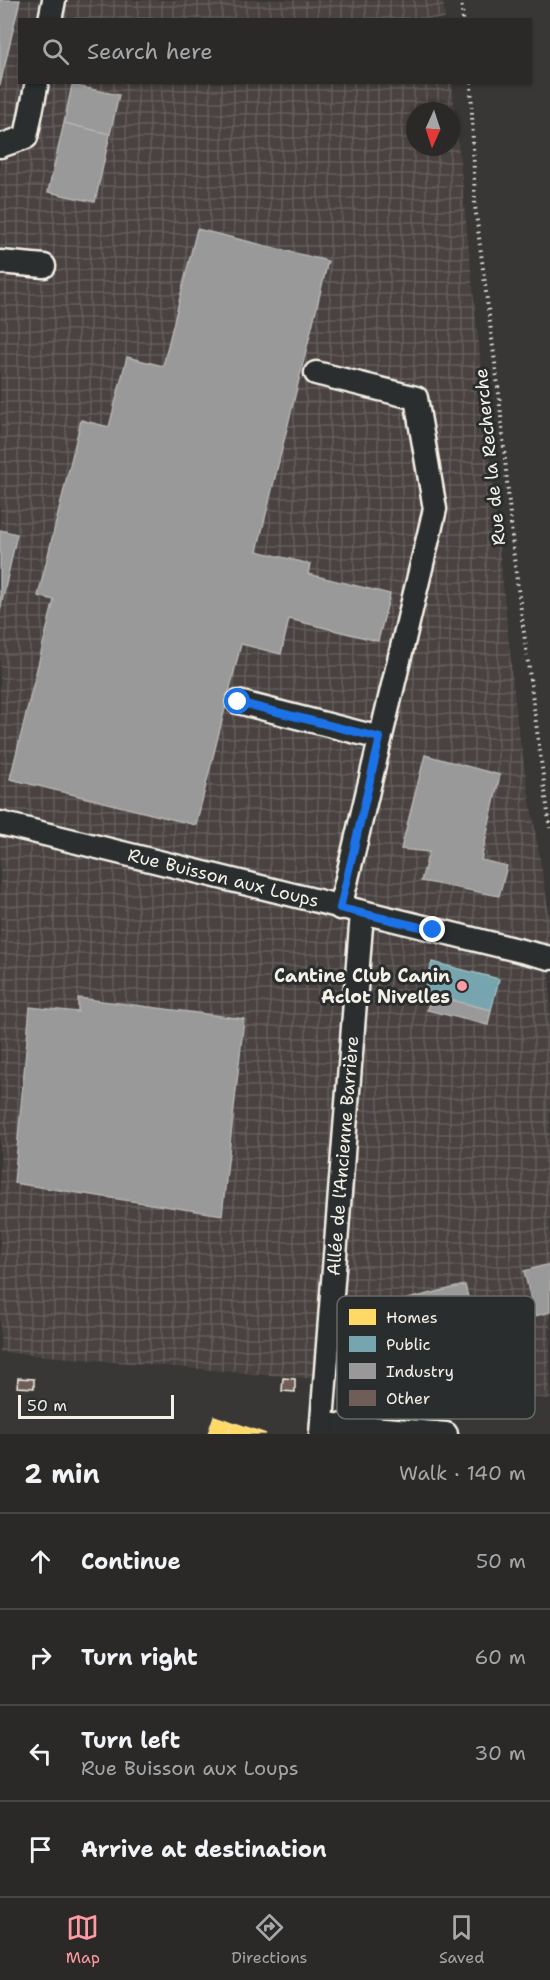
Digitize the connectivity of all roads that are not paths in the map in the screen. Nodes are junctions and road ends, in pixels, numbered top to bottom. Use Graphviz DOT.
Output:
graph roads {
  1 [pos="54,0"];
  2 [pos="50,18"];
  3 [pos="37,84"];
  4 [pos="0,146"];
  5 [pos="0,262"];
  6 [pos="44,267"];
  7 [pos="316,373"];
  8 [pos="238,702"];
  9 [pos="380,738"];
  10 [pos="0,823"];
  11 [pos="340,908"];
  12 [pos="362,913"];
  13 [pos="550,958"];
  14 [pos="322,1429"];
  15 [pos="446,1434"];
  1 -- 2 [label="street"];
  3 -- 4 [label="street"];
  5 -- 6 [label="street"];
  7 -- 9 [label="street"];
  8 -- 9 [label="street"];
  9 -- 11 [label="street"];
  10 -- 11 [label="street, Rue Buisson aux Loups"];
  11 -- 12 [label="street, Rue Buisson aux Loups"];
  12 -- 13 [label="street, Rue Buisson aux Loups"];
  12 -- 14 [label="street, Allée de l'Ancienne Barrière"];
  14 -- 15 [label="street"];
}
